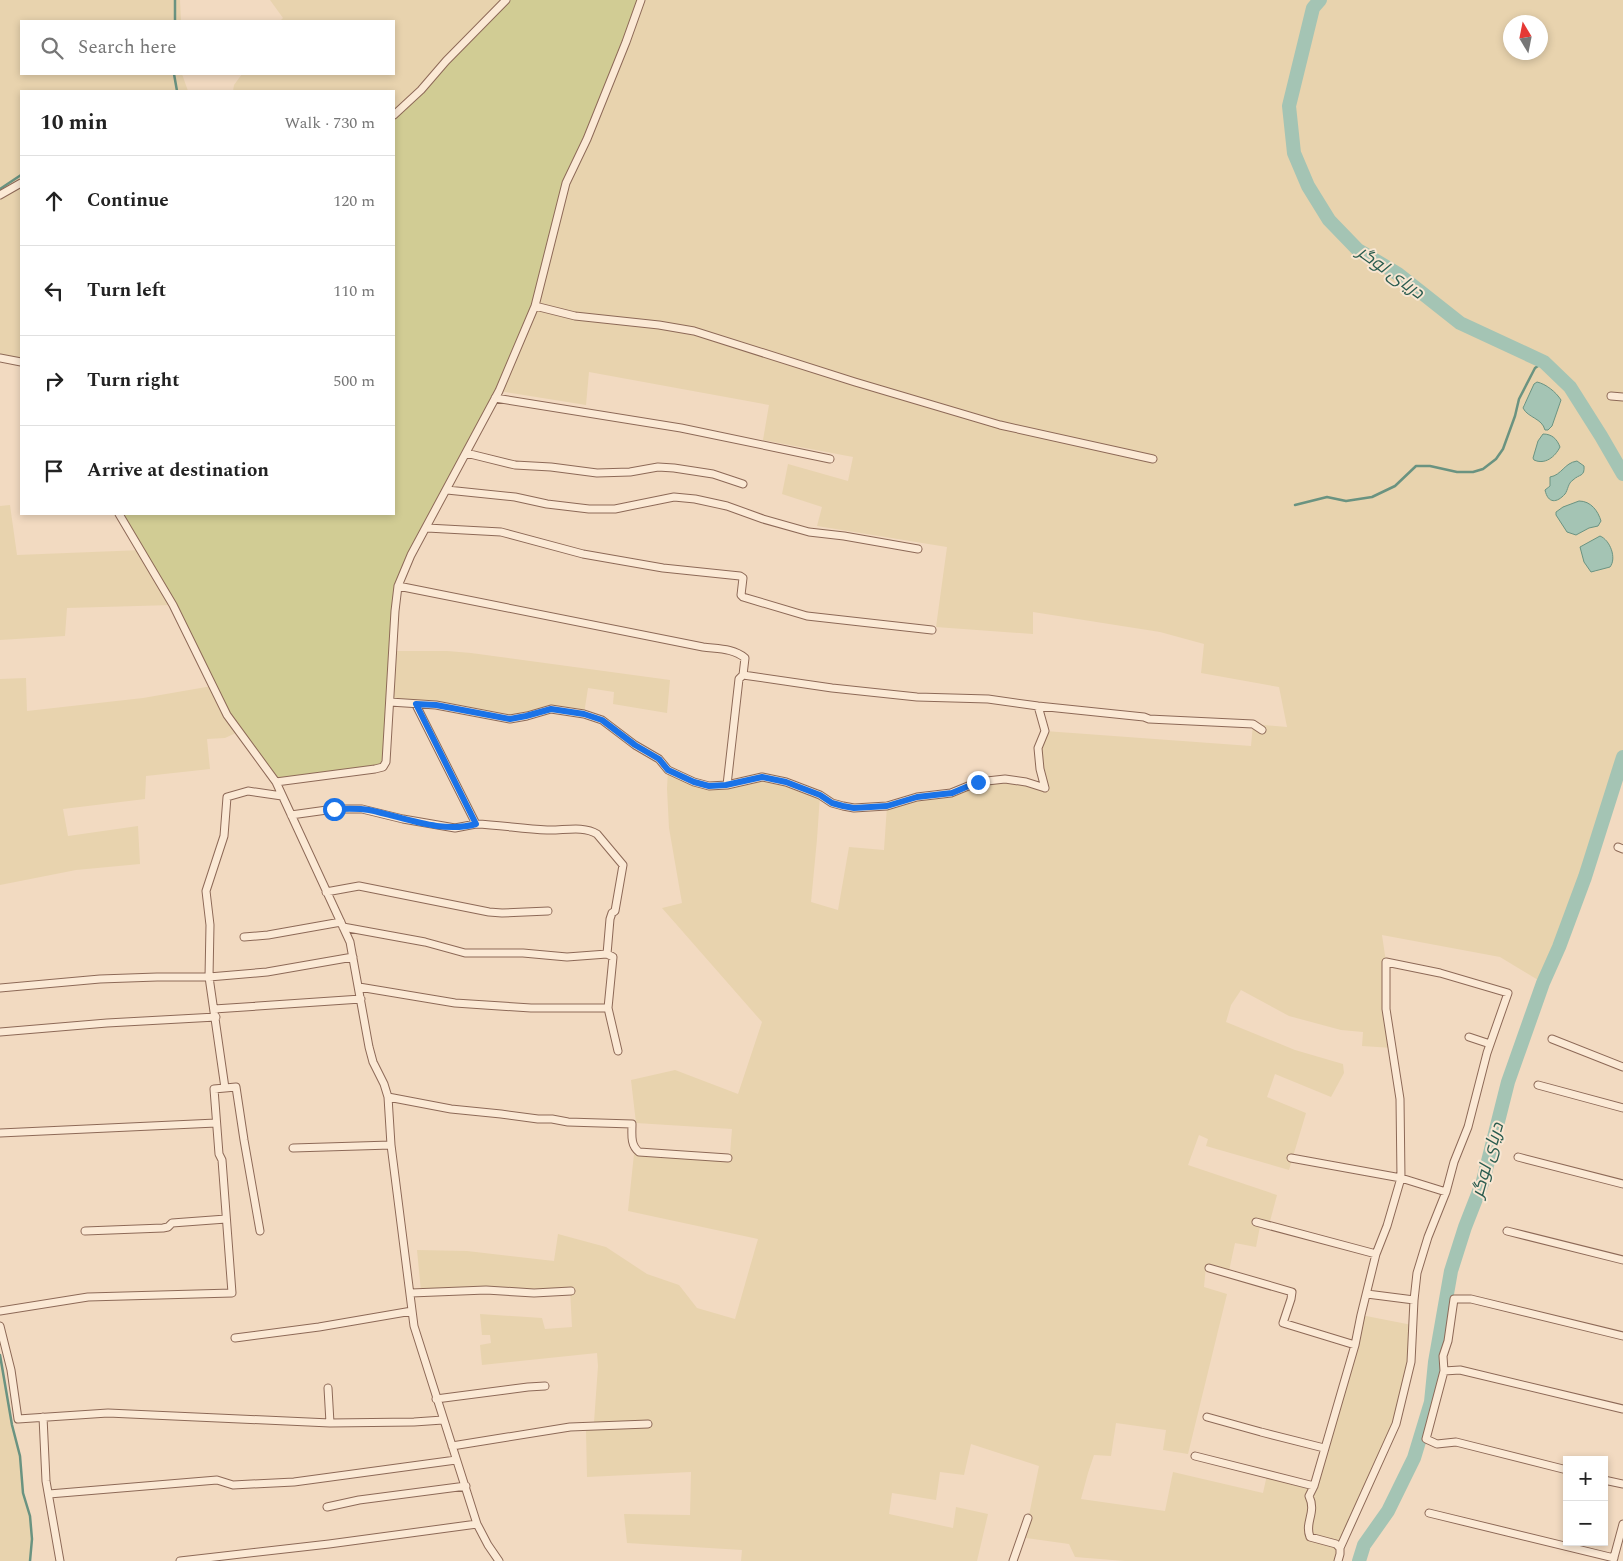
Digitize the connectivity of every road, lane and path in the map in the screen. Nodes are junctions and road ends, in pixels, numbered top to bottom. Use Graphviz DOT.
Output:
graph roads {
  1 [pos="506,0"];
  2 [pos="641,0"];
  3 [pos="395,114"];
  4 [pos="20,184"];
  5 [pos="0,195"];
  6 [pos="535,306"];
  7 [pos="0,358"];
  8 [pos="20,362"];
  9 [pos="1611,396"];
  10 [pos="1623,397"];
  11 [pos="495,398"];
  12 [pos="466,452"];
  13 [pos="830,459"];
  14 [pos="1153,459"];
  15 [pos="743,484"];
  16 [pos="447,490"];
  17 [pos="120,515"];
  18 [pos="427,528"];
  19 [pos="918,549"];
  20 [pos="398,586"];
  21 [pos="932,630"];
  22 [pos="743,675"];
  23 [pos="390,702"];
  24 [pos="416,704"];
  25 [pos="1038,706"];
  26 [pos="1262,730"];
  27 [pos="276,782"];
  28 [pos="726,785"];
  29 [pos="282,796"];
  30 [pos="290,815"];
  31 [pos="476,824"];
  32 [pos="326,892"];
  33 [pos="548,911"];
  34 [pos="342,925"];
  35 [pos="244,938"];
  36 [pos="606,954"];
  37 [pos="353,957"];
  38 [pos="210,977"];
  39 [pos="359,987"];
  40 [pos="0,988"];
  41 [pos="361,999"];
  42 [pos="608,1008"];
  43 [pos="214,1009"];
  44 [pos="216,1017"];
  45 [pos="0,1032"];
  46 [pos="1469,1037"];
  47 [pos="1552,1039"];
  48 [pos="1490,1044"];
  49 [pos="618,1051"];
  50 [pos="1623,1067"];
  51 [pos="1538,1086"];
  52 [pos="224,1088"];
  53 [pos="388,1097"];
  54 [pos="1623,1108"];
  55 [pos="216,1123"];
  56 [pos="0,1134"];
  57 [pos="391,1145"];
  58 [pos="293,1148"];
  59 [pos="728,1158"];
  60 [pos="1291,1158"];
  61 [pos="1518,1158"];
  62 [pos="1401,1178"];
  63 [pos="1623,1184"];
  64 [pos="1446,1192"];
  65 [pos="226,1219"];
  66 [pos="1256,1222"];
  67 [pos="85,1231"];
  68 [pos="1507,1231"];
  69 [pos="260,1232"];
  70 [pos="1376,1254"];
  71 [pos="1623,1260"];
  72 [pos="1209,1268"];
  73 [pos="571,1291"];
  74 [pos="410,1293"];
  75 [pos="1367,1294"];
  76 [pos="1414,1300"];
  77 [pos="412,1310"];
  78 [pos="0,1311"];
  79 [pos="0,1326"];
  80 [pos="0,1331"];
  81 [pos="1623,1336"];
  82 [pos="235,1338"];
  83 [pos="1355,1345"];
  84 [pos="1444,1371"];
  85 [pos="545,1386"];
  86 [pos="328,1388"];
  87 [pos="436,1399"];
  88 [pos="1623,1410"];
  89 [pos="1208,1416"];
  90 [pos="43,1417"];
  91 [pos="443,1420"];
  92 [pos="330,1423"];
  93 [pos="648,1424"];
  94 [pos="452,1446"];
  95 [pos="1324,1448"];
  96 [pos="1195,1456"];
  97 [pos="456,1460"];
  98 [pos="1563,1469"];
  99 [pos="1608,1481"];
  100 [pos="1623,1484"];
  101 [pos="466,1486"];
  102 [pos="1314,1486"];
  103 [pos="49,1494"];
  104 [pos="327,1507"];
  105 [pos="1429,1513"];
  106 [pos="1028,1518"];
  107 [pos="477,1524"];
  108 [pos="1623,1524"];
  109 [pos="1340,1548"];
  110 [pos="1614,1559"];
  111 [pos="60,1561"];
  112 [pos="180,1561"];
  113 [pos="499,1561"];
  114 [pos="1013,1561"];
  115 [pos="1338,1561"];
  1 -- 3 [label="street"];
  2 -- 6 [label="street"];
  4 -- 5 [label="street"];
  6 -- 11 [label="street"];
  6 -- 14 [label="street"];
  7 -- 8 [label="street"];
  9 -- 10 [label="street"];
  11 -- 12 [label="street"];
  11 -- 13 [label="street"];
  12 -- 15 [label="street"];
  12 -- 16 [label="street"];
  16 -- 18 [label="street"];
  16 -- 19 [label="street"];
  17 -- 27 [label="street"];
  18 -- 20 [label="street"];
  18 -- 21 [label="street"];
  20 -- 22 [label="street"];
  20 -- 23 [label="street"];
  22 -- 25 [label="street"];
  22 -- 28 [label="street"];
  23 -- 24 [label="street"];
  23 -- 27 [label="street"];
  24 -- 28 [label="street"];
  24 -- 31 [label="street"];
  25 -- 26 [label="street"];
  25 -- 28 [label="street"];
  27 -- 29 [label="street"];
  29 -- 30 [label="street"];
  29 -- 38 [label="street"];
  30 -- 31 [label="street"];
  30 -- 32 [label="street"];
  31 -- 36 [label="street"];
  32 -- 33 [label="street"];
  32 -- 34 [label="street"];
  34 -- 35 [label="street"];
  34 -- 36 [label="street"];
  34 -- 37 [label="street"];
  36 -- 42 [label="street"];
  37 -- 38 [label="street"];
  37 -- 39 [label="street"];
  38 -- 40 [label="street"];
  38 -- 43 [label="street"];
  39 -- 41 [label="street"];
  39 -- 42 [label="street"];
  41 -- 43 [label="street"];
  41 -- 53 [label="street"];
  42 -- 49 [label="street"];
  43 -- 44 [label="street"];
  44 -- 45 [label="street"];
  44 -- 52 [label="street"];
  46 -- 48 [label="street"];
  47 -- 50 [label="street"];
  48 -- 62 [label="street"];
  48 -- 64 [label="street"];
  51 -- 54 [label="street"];
  52 -- 55 [label="street"];
  52 -- 69 [label="street"];
  53 -- 57 [label="street"];
  53 -- 59 [label="street"];
  55 -- 56 [label="street"];
  55 -- 65 [label="street"];
  57 -- 58 [label="street"];
  57 -- 74 [label="street"];
  60 -- 62 [label="street"];
  61 -- 63 [label="street"];
  62 -- 64 [label="street"];
  62 -- 70 [label="street"];
  64 -- 76 [label="street"];
  65 -- 67 [label="street"];
  65 -- 78 [label="street"];
  66 -- 70 [label="street"];
  68 -- 71 [label="street"];
  70 -- 75 [label="street"];
  72 -- 83 [label="street"];
  73 -- 74 [label="street"];
  74 -- 77 [label="street"];
  75 -- 76 [label="street"];
  75 -- 83 [label="street"];
  76 -- 109 [label="street"];
  77 -- 82 [label="street"];
  77 -- 87 [label="street"];
  79 -- 80 [label="street"];
  80 -- 90 [label="street"];
  81 -- 84 [label="street"];
  83 -- 95 [label="street"];
  84 -- 88 [label="street"];
  84 -- 98 [label="street"];
  85 -- 87 [label="street"];
  86 -- 92 [label="street"];
  87 -- 91 [label="street"];
  89 -- 95 [label="street"];
  90 -- 92 [label="street"];
  90 -- 103 [label="street"];
  91 -- 92 [label="street"];
  91 -- 94 [label="street"];
  93 -- 94 [label="street"];
  94 -- 97 [label="street"];
  95 -- 102 [label="street"];
  96 -- 102 [label="street"];
  97 -- 101 [label="street"];
  97 -- 103 [label="street"];
  99 -- 100 [label="street"];
  101 -- 104 [label="street"];
  101 -- 107 [label="street"];
  102 -- 109 [label="street"];
  103 -- 111 [label="street"];
  105 -- 110 [label="street"];
  106 -- 114 [label="street"];
  107 -- 112 [label="street"];
  107 -- 113 [label="street"];
  108 -- 110 [label="street"];
  109 -- 115 [label="street"];
}
